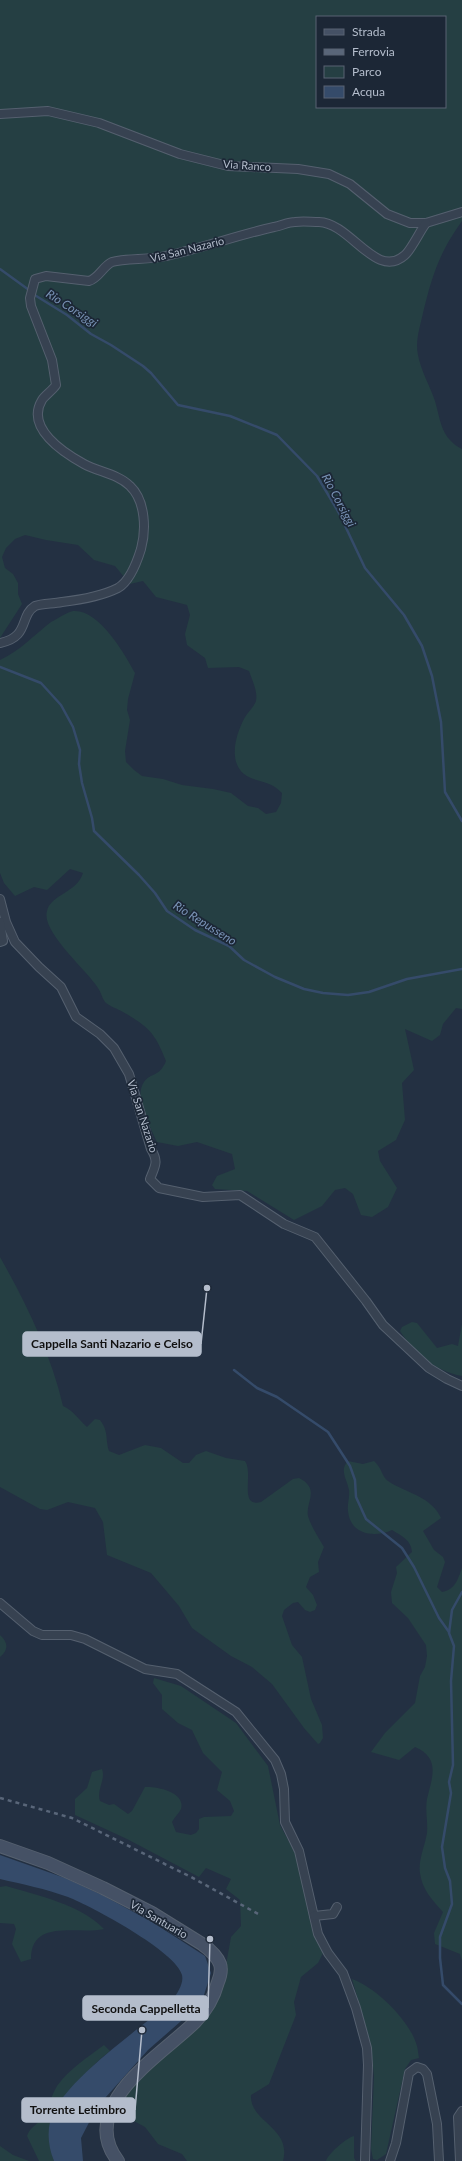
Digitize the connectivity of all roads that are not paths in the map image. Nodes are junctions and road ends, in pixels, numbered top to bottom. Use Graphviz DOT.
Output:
graph roads {
  1 [pos="0,114"];
  2 [pos="462,212"];
  3 [pos="426,223"];
  4 [pos="0,643"];
  5 [pos="0,899"];
  6 [pos="0,922"];
  7 [pos="0,942"];
  8 [pos="462,1386"];
  9 [pos="0,1603"];
  10 [pos="0,1846"];
  11 [pos="337,1908"];
  12 [pos="314,1916"];
  13 [pos="462,2111"];
  14 [pos="118,2161"];
  15 [pos="365,2161"];
  16 [pos="390,2161"];
  17 [pos="439,2161"];
  18 [pos="460,2161"];
  1 -- 3 [label="street, Via Ranco"];
  2 -- 3 [label="street, Via Ranco"];
  3 -- 4 [label="street, Via San Nazario"];
  5 -- 8 [label="street, Via San Nazario"];
  6 -- 7 [label="street"];
  9 -- 12 [label="street"];
  10 -- 14 [label="main road, Via Santuario"];
  11 -- 12 [label="street"];
  12 -- 15 [label="street"];
  13 -- 18 [label="street"];
  16 -- 17 [label="street"];
}
